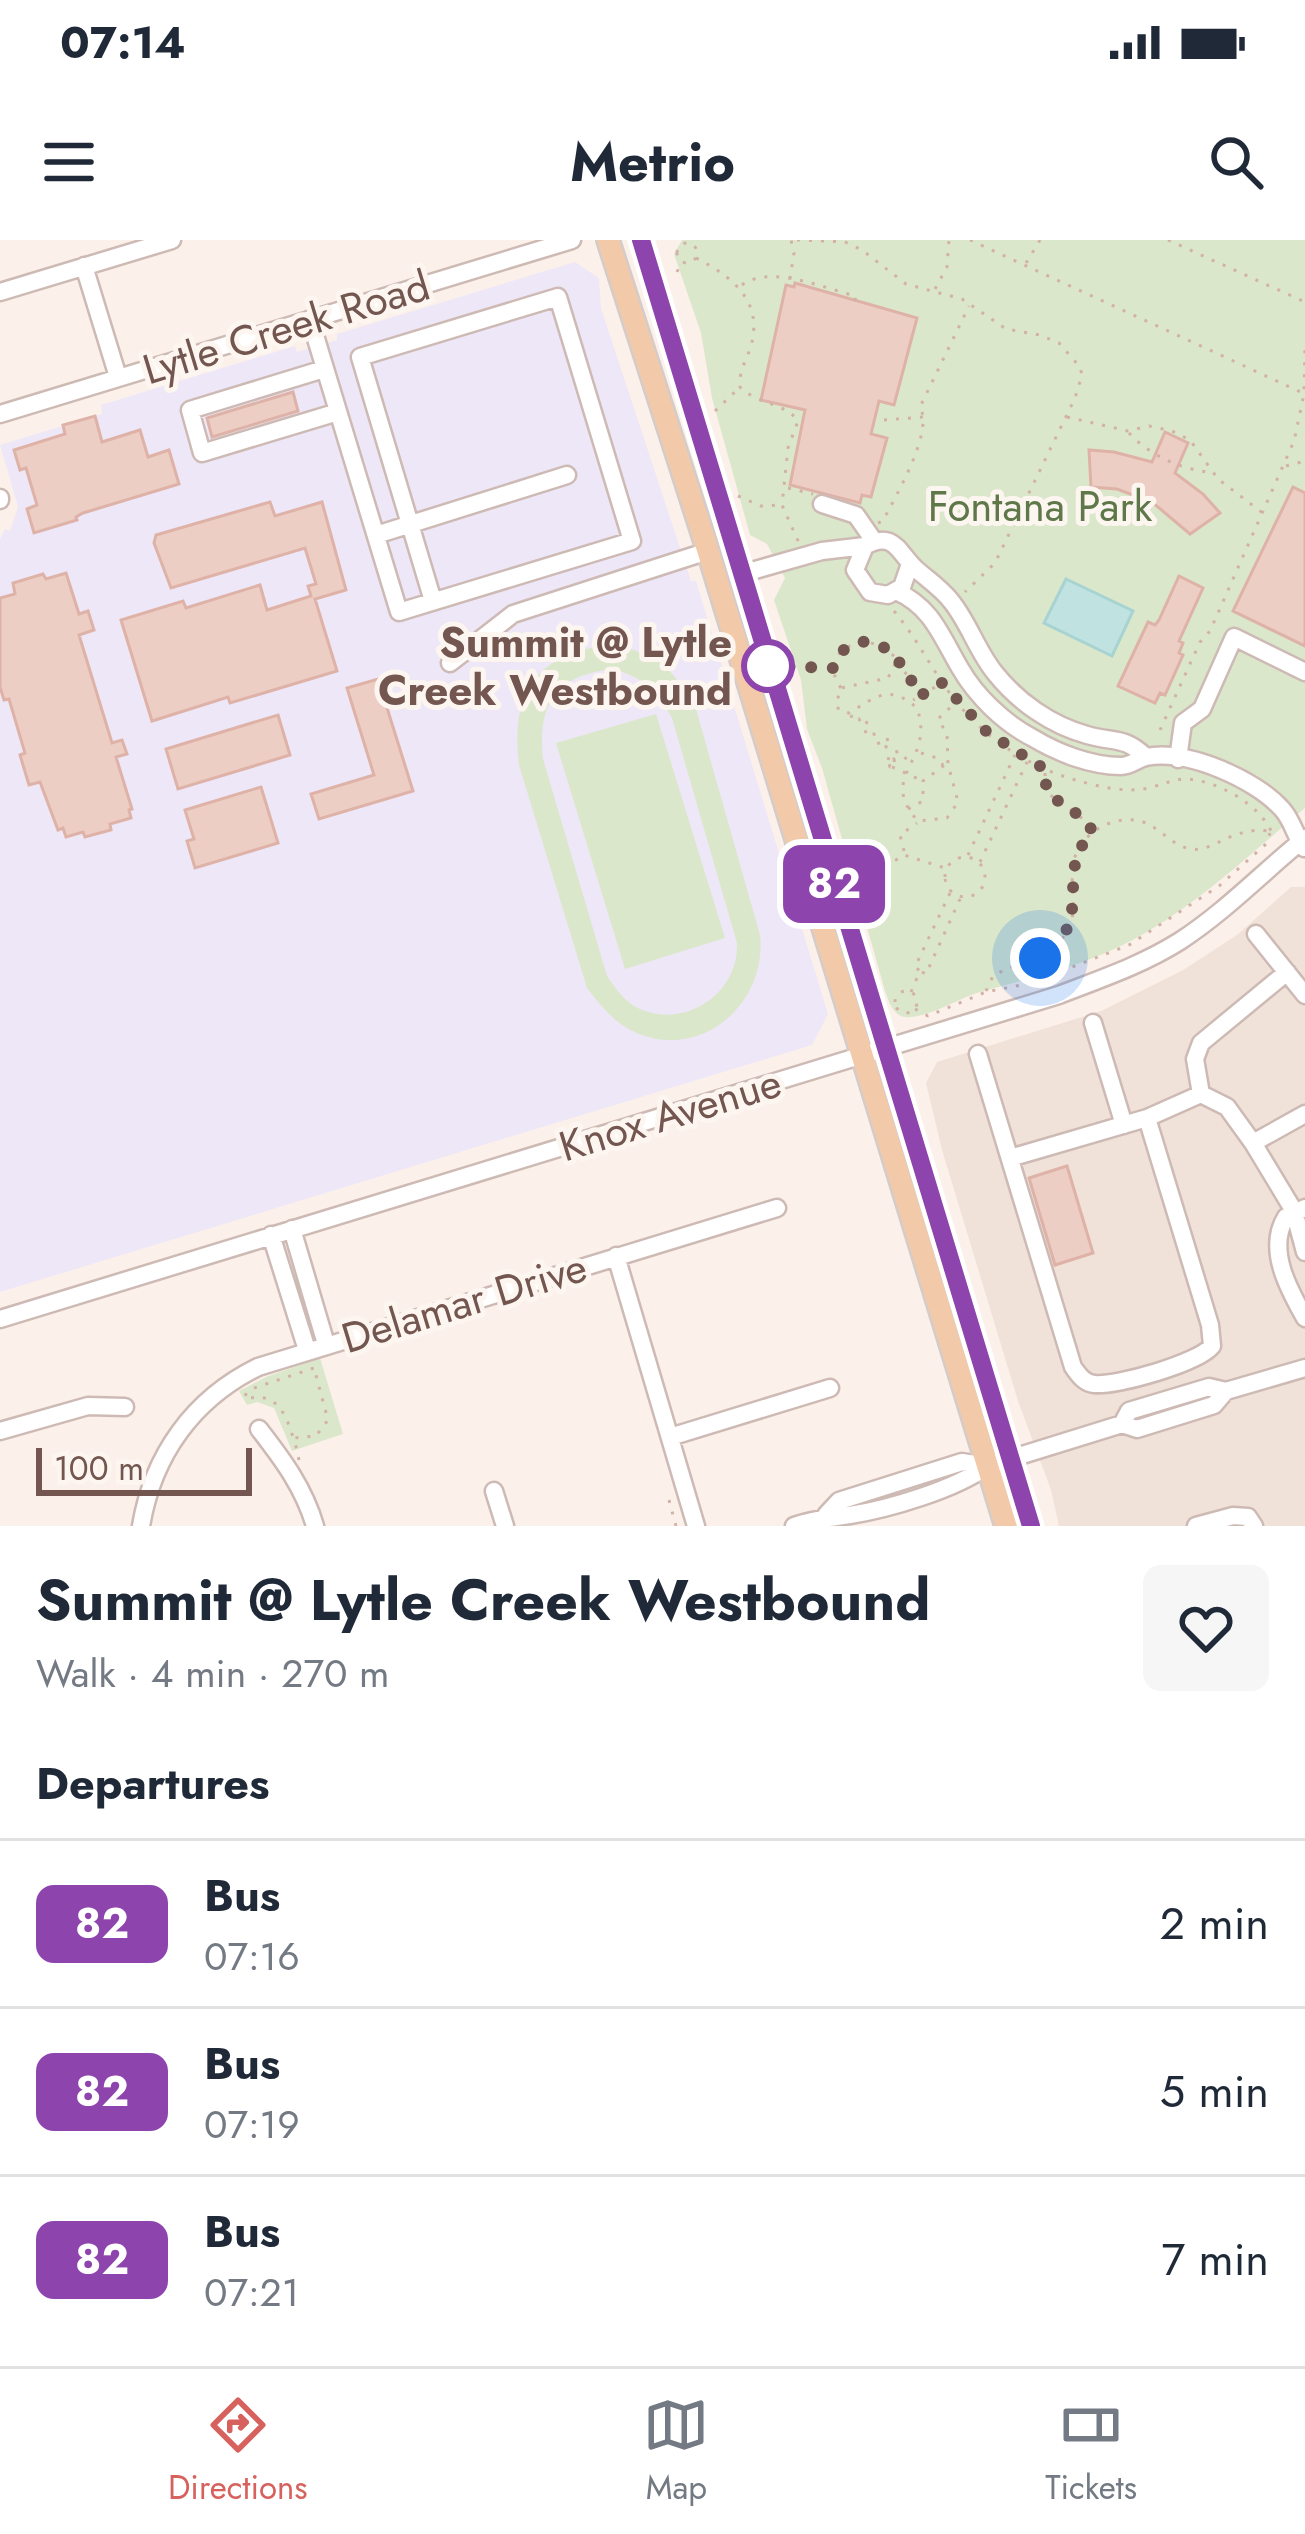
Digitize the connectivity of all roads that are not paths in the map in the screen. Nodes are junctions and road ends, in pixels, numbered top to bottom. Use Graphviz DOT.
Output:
graph roads {
  1 [pos="172,240"];
  2 [pos="572,240"];
  3 [pos="608,240"];
  4 [pos="641,240"];
  5 [pos="84,266"];
  6 [pos="0,292"];
  7 [pos="310,319"];
  8 [pos="324,369"];
  9 [pos="118,377"];
  10 [pos="338,412"];
  11 [pos="0,414"];
  12 [pos="567,475"];
  13 [pos="821,504"];
  14 [pos="410,524"];
  15 [pos="376,535"];
  16 [pos="870,543"];
  17 [pos="804,549"];
  18 [pos="708,551"];
  19 [pos="592,554"];
  20 [pos="910,564"];
  21 [pos="855,570"];
  22 [pos="741,574"];
  23 [pos="602,584"];
  24 [pos="893,599"];
  25 [pos="433,601"];
  26 [pos="450,663"];
  27 [pos="1305,672"];
  28 [pos="1146,757"];
  29 [pos="1178,759"];
  30 [pos="1301,835"];
  31 [pos="1256,934"];
  32 [pos="1287,972"];
  33 [pos="1305,995"];
  34 [pos="1093,1023"];
  35 [pos="884,1048"];
  36 [pos="978,1054"];
  37 [pos="861,1055"];
  38 [pos="1202,1094"];
  39 [pos="1305,1114"];
  40 [pos="1147,1118"];
  41 [pos="1124,1125"];
  42 [pos="1253,1144"];
  43 [pos="1010,1158"];
  44 [pos="777,1208"];
  45 [pos="1299,1210"];
  46 [pos="292,1228"];
  47 [pos="272,1235"];
  48 [pos="1305,1252"];
  49 [pos="616,1256"];
  50 [pos="1296,1281"];
  51 [pos="1305,1318"];
  52 [pos="0,1319"];
  53 [pos="326,1344"];
  54 [pos="307,1350"];
  55 [pos="1305,1368"];
  56 [pos="830,1388"];
  57 [pos="125,1407"];
  58 [pos="259,1430"];
  59 [pos="0,1431"];
  60 [pos="670,1437"];
  61 [pos="1011,1459"];
  62 [pos="987,1466"];
  63 [pos="494,1491"];
  64 [pos="141,1526"];
  65 [pos="315,1526"];
  66 [pos="505,1526"];
  67 [pos="696,1526"];
  68 [pos="794,1526"];
  69 [pos="1006,1526"];
  70 [pos="1031,1526"];
  71 [pos="1196,1526"];
  72 [pos="1254,1526"];
  1 -- 5 [label="street"];
  2 -- 7 [label="street, Lytle Creek Road"];
  3 -- 18 [label="main road"];
  4 -- 22 [label="main road"];
  5 -- 6 [label="street"];
  5 -- 9 [label="street"];
  7 -- 8 [label="street"];
  7 -- 9 [label="street, Lytle Creek Road"];
  8 -- 10 [label="street"];
  8 -- 10 [label="street"];
  9 -- 11 [label="street, Lytle Creek Road"];
  10 -- 15 [label="street"];
  12 -- 14 [label="street"];
  13 -- 16 [label="street"];
  14 -- 15 [label="street"];
  14 -- 19 [label="street"];
  14 -- 25 [label="street"];
  15 -- 25 [label="street"];
  16 -- 17 [label="street"];
  16 -- 20 [label="street"];
  16 -- 21 [label="street"];
  17 -- 21 [label="street"];
  17 -- 22 [label="street"];
  18 -- 23 [label="street"];
  18 -- 37 [label="main road"];
  19 -- 23 [label="street"];
  19 -- 25 [label="street"];
  20 -- 24 [label="street"];
  20 -- 28 [label="street"];
  21 -- 24 [label="street"];
  22 -- 35 [label="main road"];
  23 -- 26 [label="street"];
  24 -- 28 [label="street"];
  27 -- 29 [label="street"];
  28 -- 29 [label="street"];
  29 -- 30 [label="street"];
  30 -- 35 [label="street, Knox Avenue"];
  31 -- 32 [label="street"];
  32 -- 33 [label="street"];
  32 -- 38 [label="street"];
  34 -- 41 [label="street"];
  35 -- 37 [label="street, Knox Avenue"];
  35 -- 61 [label="main road"];
  36 -- 43 [label="street"];
  37 -- 46 [label="street, Knox Avenue"];
  37 -- 62 [label="main road"];
  38 -- 40 [label="street"];
  38 -- 42 [label="street"];
  39 -- 42 [label="street"];
  40 -- 41 [label="street"];
  40 -- 43 [label="street"];
  41 -- 43 [label="street"];
  42 -- 45 [label="street"];
  44 -- 49 [label="street, Delamar Drive"];
  45 -- 48 [label="street"];
  45 -- 50 [label="street"];
  46 -- 47 [label="street, Knox Avenue"];
  46 -- 53 [label="street"];
  47 -- 52 [label="street, Knox Avenue"];
  47 -- 54 [label="street"];
  49 -- 53 [label="street, Delamar Drive"];
  49 -- 60 [label="street"];
  50 -- 51 [label="street"];
  53 -- 54 [label="street, Delamar Drive"];
  54 -- 64 [label="street, Delamar Drive"];
  55 -- 61 [label="street"];
  56 -- 60 [label="street"];
  57 -- 59 [label="street"];
  58 -- 65 [label="street"];
  60 -- 67 [label="street"];
  61 -- 62 [label="street"];
  61 -- 70 [label="main road"];
  62 -- 68 [label="street"];
  62 -- 69 [label="main road"];
  63 -- 66 [label="street"];
  71 -- 72 [label="street"];
}
